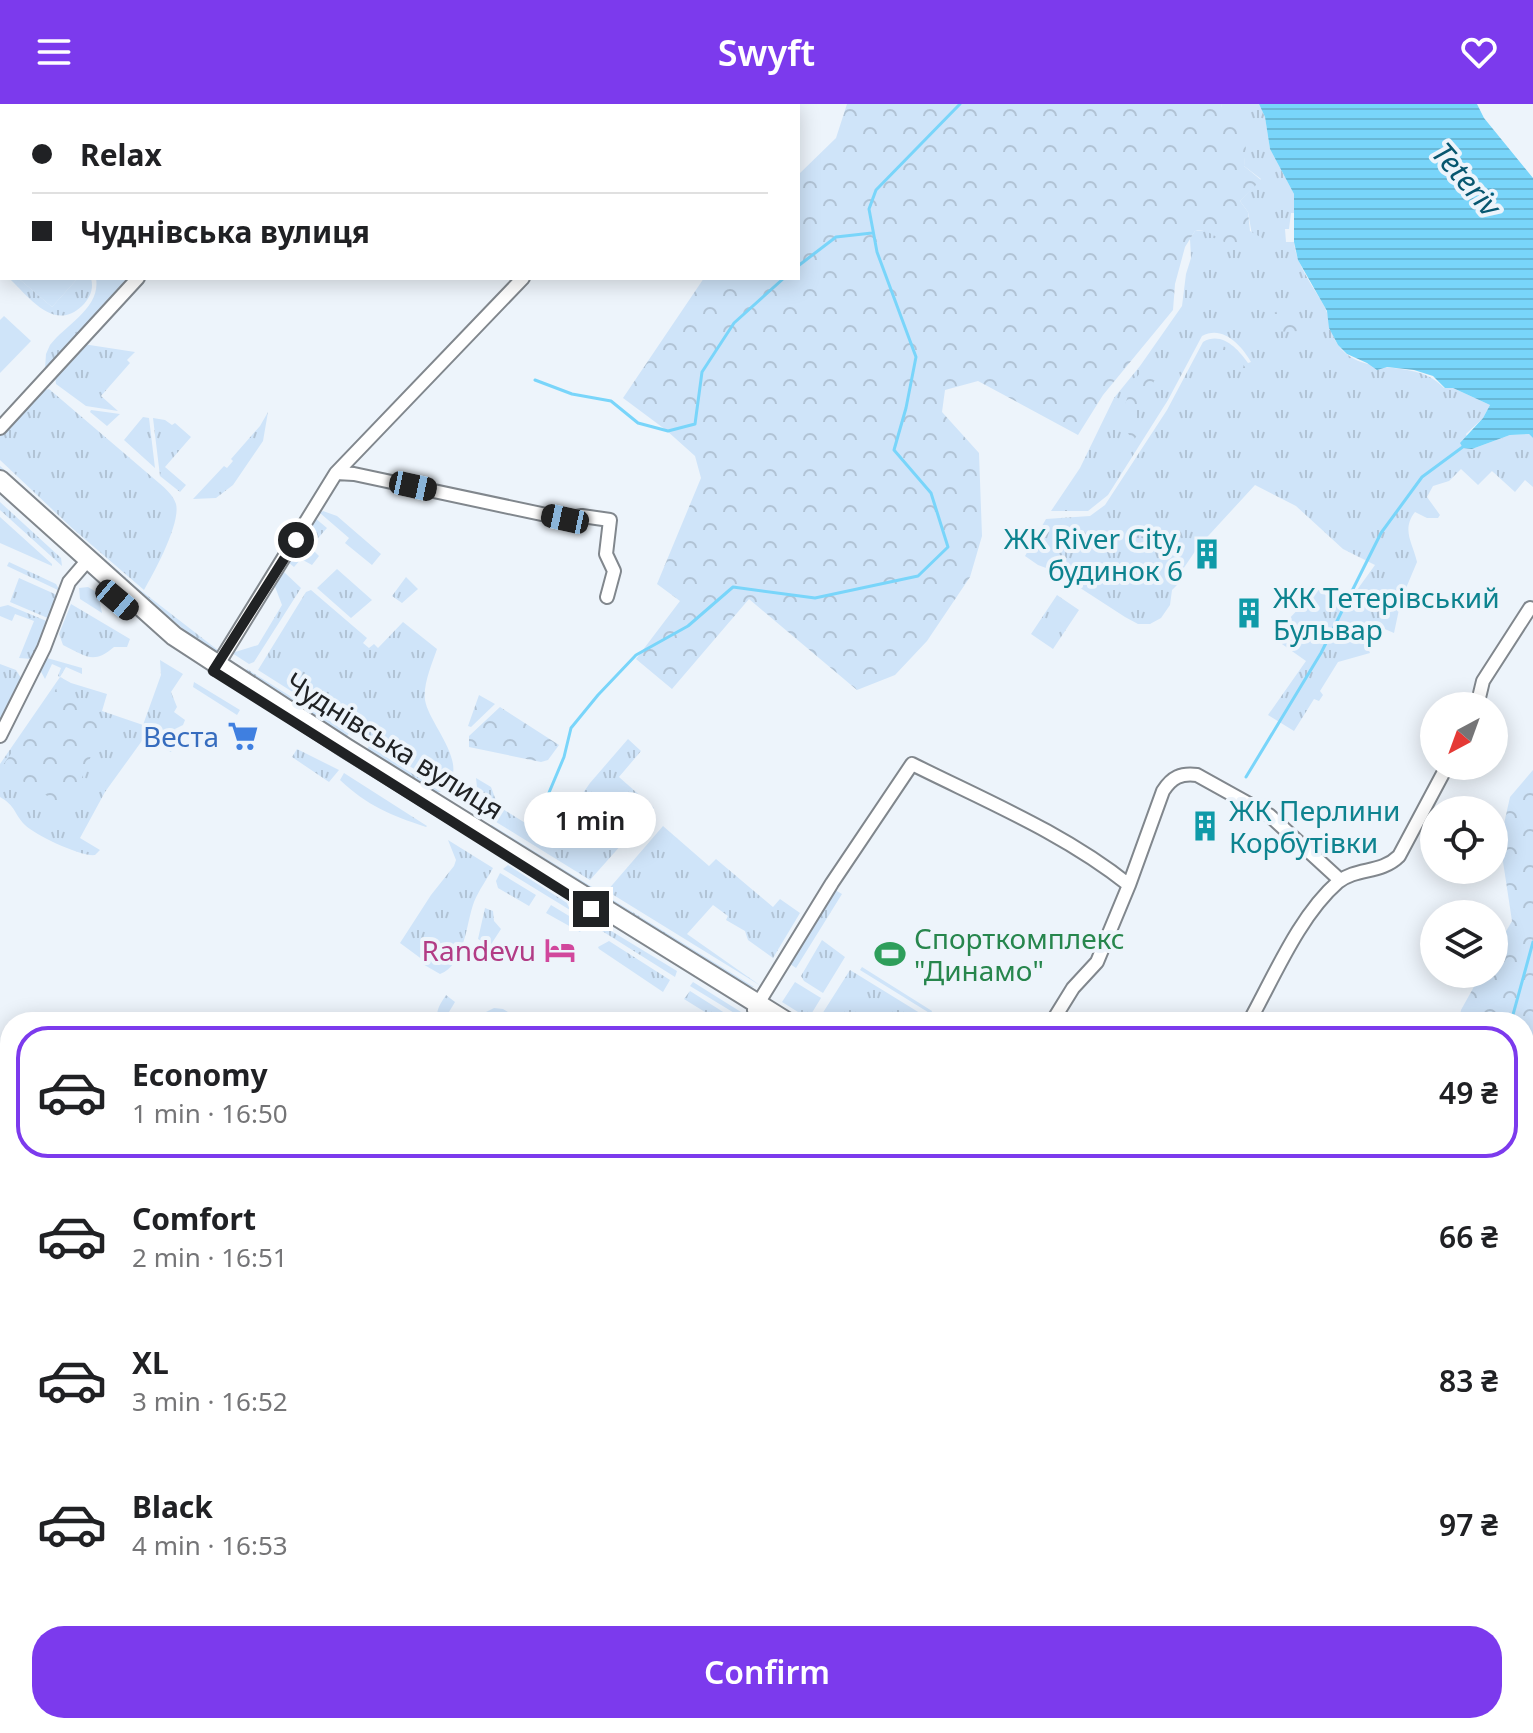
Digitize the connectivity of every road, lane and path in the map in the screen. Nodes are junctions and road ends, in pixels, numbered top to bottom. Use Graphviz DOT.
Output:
graph roads {
  1 [pos="136,280"];
  2 [pos="521,280"];
  3 [pos="0,428"];
  4 [pos="336,473"];
  5 [pos="0,480"];
  6 [pos="0,491"];
  7 [pos="85,564"];
  8 [pos="607,597"];
  9 [pos="1530,608"];
  10 [pos="215,668"];
  11 [pos="1480,692"];
  12 [pos="0,736"];
  13 [pos="1440,780"];
  14 [pos="1340,880"];
  15 [pos="1129,885"];
  16 [pos="756,1007"];
  17 [pos="762,1012"];
  18 [pos="766,1012"];
  19 [pos="1058,1012"];
  20 [pos="1255,1012"];
  1 -- 3 [label="street"];
  2 -- 4 [label="street"];
  4 -- 8 [label="street"];
  4 -- 10 [label="street"];
  5 -- 7 [label="main road, Чуднівська вулиця"];
  6 -- 7 [label="main road, Чуднівська вулиця"];
  7 -- 10 [label="main road, Чуднівська вулиця"];
  7 -- 12 [label="street"];
  9 -- 11 [label="street"];
  10 -- 16 [label="main road, Чуднівська вулиця"];
  13 -- 14 [label="street"];
  14 -- 15 [label="street"];
  14 -- 20 [label="street"];
  15 -- 16 [label="street"];
  15 -- 19 [label="street"];
  16 -- 17 [label="main road, Чуднівська вулиця"];
  16 -- 18 [label="main road, Чуднівська вулиця"];
}
